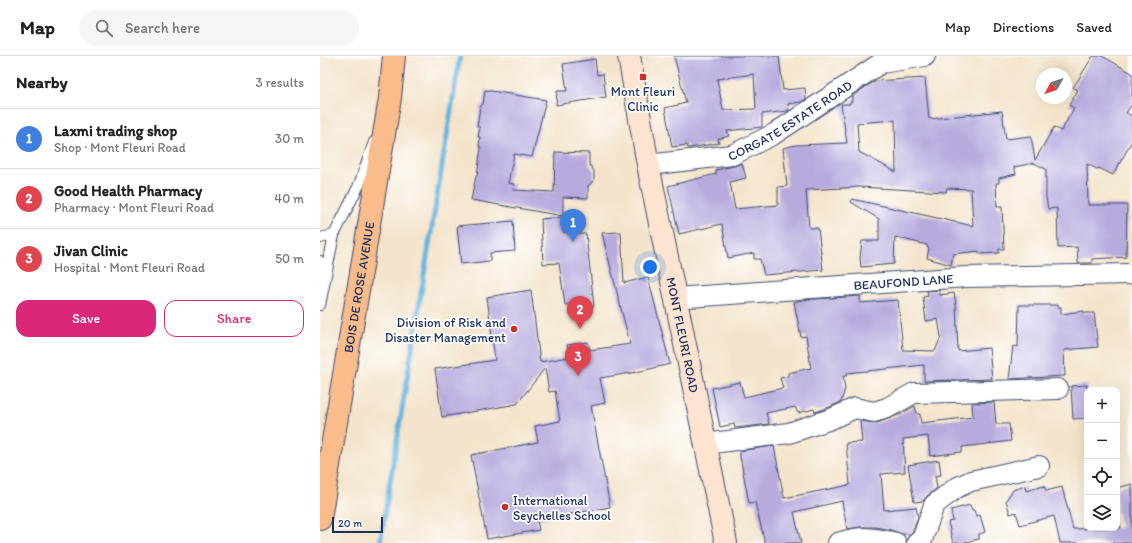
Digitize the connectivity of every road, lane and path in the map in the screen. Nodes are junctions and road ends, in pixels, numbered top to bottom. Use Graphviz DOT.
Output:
graph roads {
  1 [pos="394,56"];
  2 [pos="629,56"];
  3 [pos="925,56"];
  4 [pos="390,98"];
  5 [pos="648,165"];
  6 [pos="334,235"];
  7 [pos="320,238"];
  8 [pos="320,261"];
  9 [pos="1132,274"];
  10 [pos="324,286"];
  11 [pos="675,298"];
  12 [pos="320,304"];
  13 [pos="1058,389"];
  14 [pos="705,444"];
  15 [pos="1038,466"];
  16 [pos="320,514"];
  17 [pos="726,543"];
  18 [pos="838,543"];
  19 [pos="896,543"];
  20 [pos="917,543"];
  1 -- 4 [label="main road, BOIS DE ROSE AVENUE"];
  2 -- 5 [label="main road, MONT FLEURI ROAD"];
  3 -- 5 [label="street, CORGATE ESTATE ROAD"];
  4 -- 6 [label="lane"];
  4 -- 16 [label="main road, BOIS DE ROSE AVENUE"];
  5 -- 11 [label="main road, MONT FLEURI ROAD"];
  6 -- 7 [label="lane"];
  6 -- 10 [label="lane"];
  8 -- 10 [label="lane"];
  9 -- 11 [label="street, BEAUFOND LANE"];
  10 -- 12 [label="lane"];
  11 -- 14 [label="main road, MONT FLEURI ROAD"];
  13 -- 14 [label="street"];
  14 -- 17 [label="main road, MONT FLEURI ROAD"];
  15 -- 20 [label="street"];
  18 -- 19 [label="street"];
}
